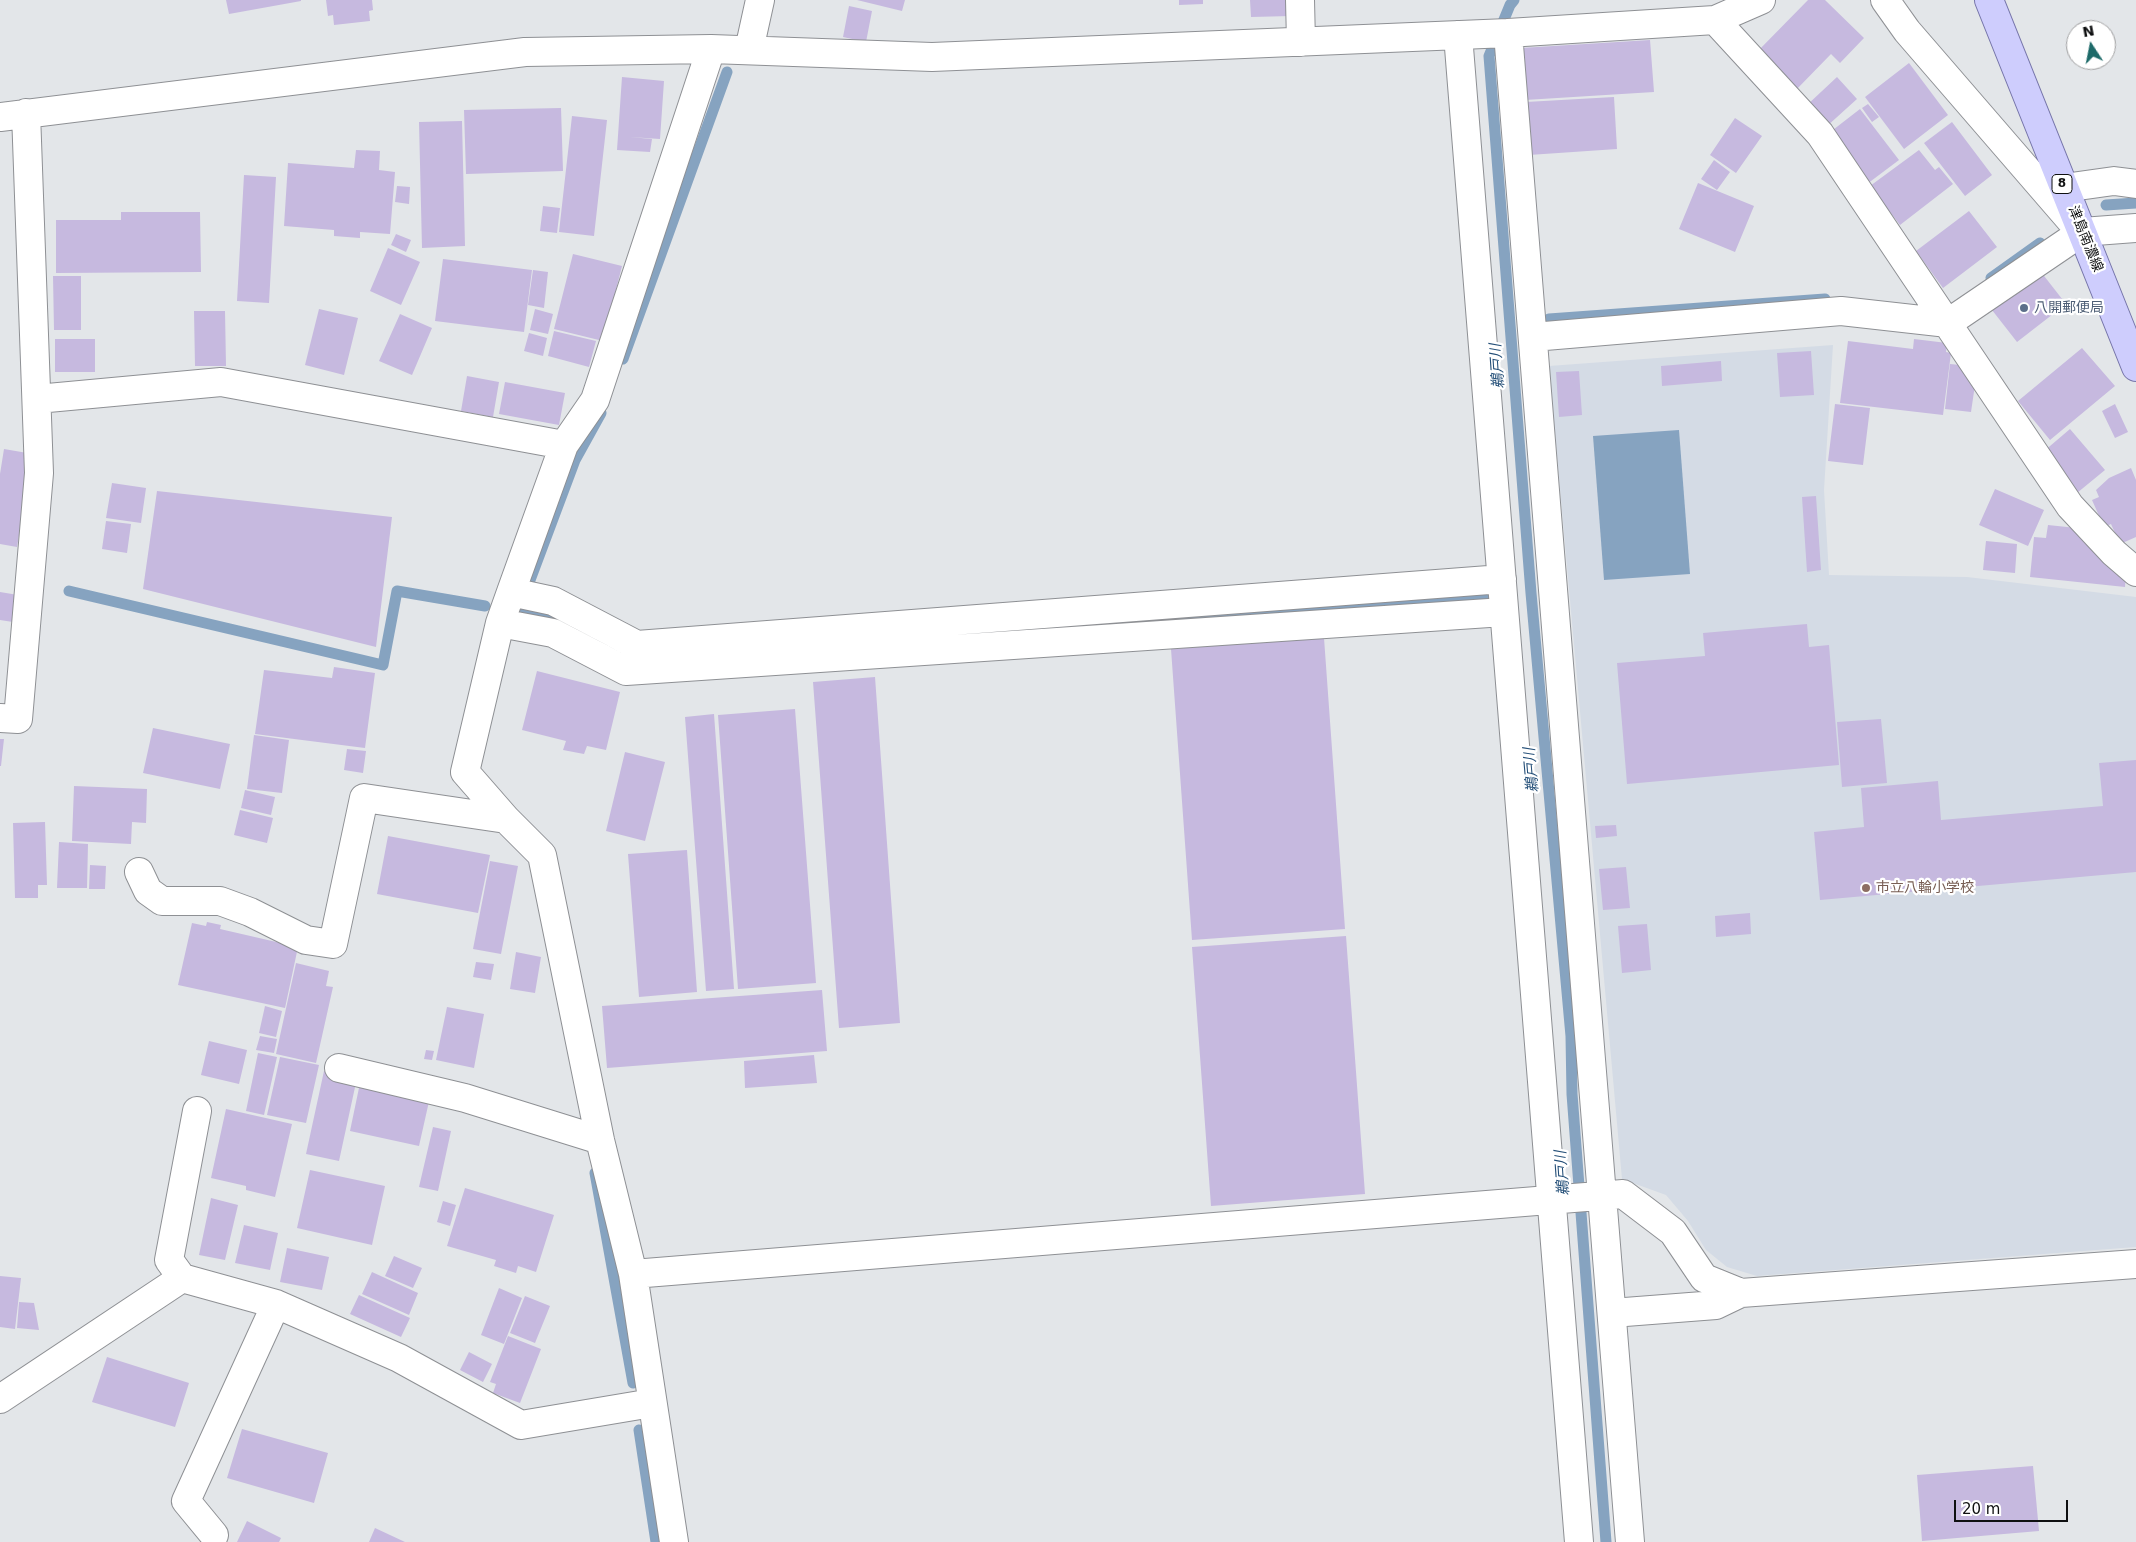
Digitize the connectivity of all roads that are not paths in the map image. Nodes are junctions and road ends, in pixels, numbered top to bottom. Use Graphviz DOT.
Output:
graph roads {
  1 [pos="760,0"];
  2 [pos="1300,0"];
  3 [pos="1761,0"];
  4 [pos="1885,0"];
  5 [pos="1989,0"];
  6 [pos="1715,20"];
  7 [pos="1508,34"];
  8 [pos="1466,35"];
  9 [pos="1301,42"];
  10 [pos="712,49"];
  11 [pos="749,50"];
  12 [pos="13,115"];
  13 [pos="2136,184"];
  14 [pos="2064,188"];
  15 [pos="2136,228"];
  16 [pos="2082,232"];
  17 [pos="1948,323"];
  18 [pos="1533,337"];
  19 [pos="2136,367"];
  20 [pos="37,399"];
  21 [pos="564,445"];
  22 [pos="2136,572"];
  23 [pos="1502,579"];
  24 [pos="510,592"];
  25 [pos="1504,612"];
  26 [pos="500,623"];
  27 [pos="0,718"];
  28 [pos="506,819"];
  29 [pos="139,872"];
  30 [pos="339,1068"];
  31 [pos="197,1111"];
  32 [pos="600,1140"];
  33 [pos="1598,1196"];
  34 [pos="1555,1200"];
  35 [pos="2136,1264"];
  36 [pos="633,1274"];
  37 [pos="182,1278"];
  38 [pos="1741,1293"];
  39 [pos="276,1304"];
  40 [pos="1612,1313"];
  41 [pos="0,1399"];
  42 [pos="652,1402"];
  43 [pos="214,1535"];
  44 [pos="674,1542"];
  45 [pos="1579,1542"];
  46 [pos="1630,1542"];
  1 -- 11 [label="street"];
  2 -- 9 [label="street"];
  3 -- 6 [label="street"];
  4 -- 16 [label="street"];
  5 -- 14 [label="main road, 津島南濃線 / 8"];
  6 -- 7 [label="street"];
  6 -- 17 [label="street"];
  7 -- 8 [label="street"];
  7 -- 18 [label="street"];
  8 -- 9 [label="street"];
  8 -- 23 [label="street"];
  9 -- 11 [label="street"];
  10 -- 11 [label="street"];
  10 -- 12 [label="street"];
  10 -- 21 [label="street"];
  12 -- 20 [label="street"];
  13 -- 14 [label="street"];
  14 -- 16 [label="main road, 津島南濃線 / 8"];
  15 -- 16 [label="street"];
  16 -- 17 [label="street"];
  16 -- 19 [label="main road, 津島南濃線 / 8"];
  17 -- 18 [label="street"];
  17 -- 22 [label="street"];
  18 -- 33 [label="street"];
  20 -- 21 [label="street"];
  20 -- 27 [label="street"];
  21 -- 24 [label="street"];
  23 -- 24 [label="street"];
  23 -- 25 [label="street"];
  24 -- 26 [label="street"];
  25 -- 26 [label="street"];
  25 -- 34 [label="street"];
  26 -- 28 [label="street"];
  28 -- 29 [label="street"];
  28 -- 32 [label="street"];
  30 -- 32 [label="street"];
  31 -- 37 [label="street"];
  32 -- 36 [label="street"];
  33 -- 34 [label="street"];
  33 -- 38 [label="street"];
  33 -- 40 [label="street"];
  34 -- 36 [label="street"];
  34 -- 45 [label="street"];
  35 -- 38 [label="street"];
  36 -- 42 [label="street"];
  37 -- 39 [label="street"];
  37 -- 41 [label="street"];
  38 -- 40 [label="street"];
  39 -- 42 [label="street"];
  39 -- 43 [label="street"];
  40 -- 46 [label="street"];
  42 -- 44 [label="street"];
}
